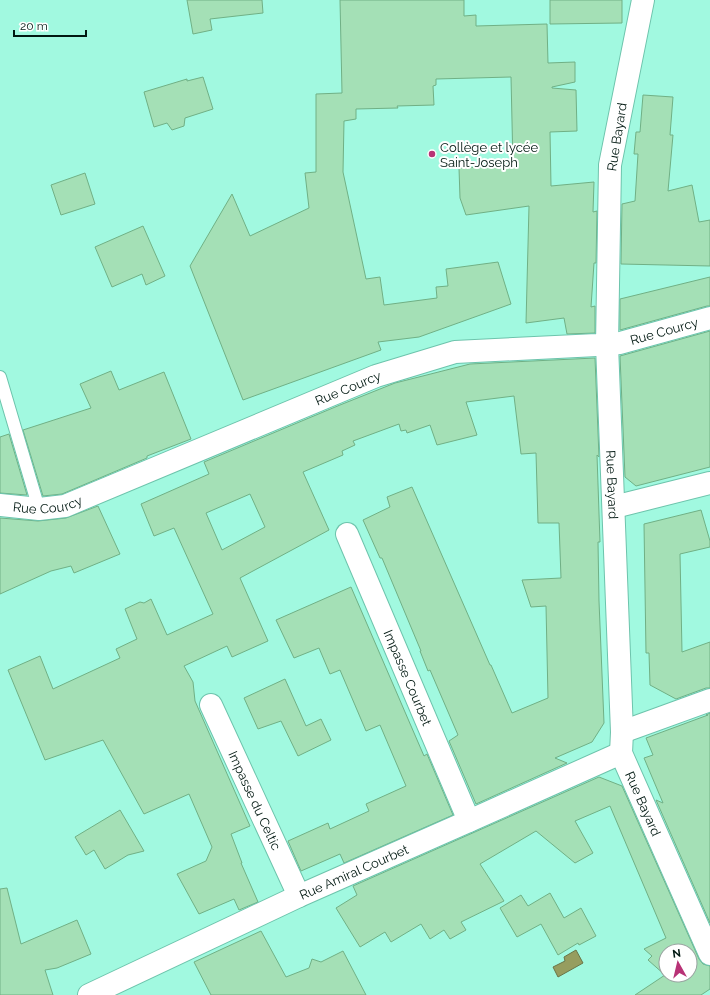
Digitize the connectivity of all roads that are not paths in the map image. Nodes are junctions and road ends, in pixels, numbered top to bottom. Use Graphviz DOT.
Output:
graph roads {
  1 [pos="643,0"];
  2 [pos="710,318"];
  3 [pos="607,345"];
  4 [pos="0,377"];
  5 [pos="710,483"];
  6 [pos="0,505"];
  7 [pos="614,507"];
  8 [pos="39,509"];
  9 [pos="347,534"];
  10 [pos="710,700"];
  11 [pos="212,705"];
  12 [pos="622,742"];
  13 [pos="469,821"];
  14 [pos="299,896"];
  15 [pos="710,954"];
  16 [pos="88,995"];
  1 -- 3 [label="street, Rue Bayard"];
  2 -- 3 [label="street, Rue Courcy"];
  3 -- 7 [label="street, Rue Bayard"];
  3 -- 8 [label="street, Rue Courcy"];
  4 -- 8 [label="lane"];
  5 -- 7 [label="street"];
  6 -- 8 [label="street, Rue Courcy"];
  7 -- 12 [label="street, Rue Bayard"];
  9 -- 13 [label="street, Impasse Courbet"];
  10 -- 12 [label="street, Rue Amiral Courbet"];
  11 -- 14 [label="street, Impasse du Celtic"];
  12 -- 13 [label="street, Rue Amiral Courbet"];
  12 -- 15 [label="street, Rue Bayard"];
  13 -- 14 [label="street, Rue Amiral Courbet"];
  14 -- 16 [label="street, Rue Amiral Courbet"];
}
